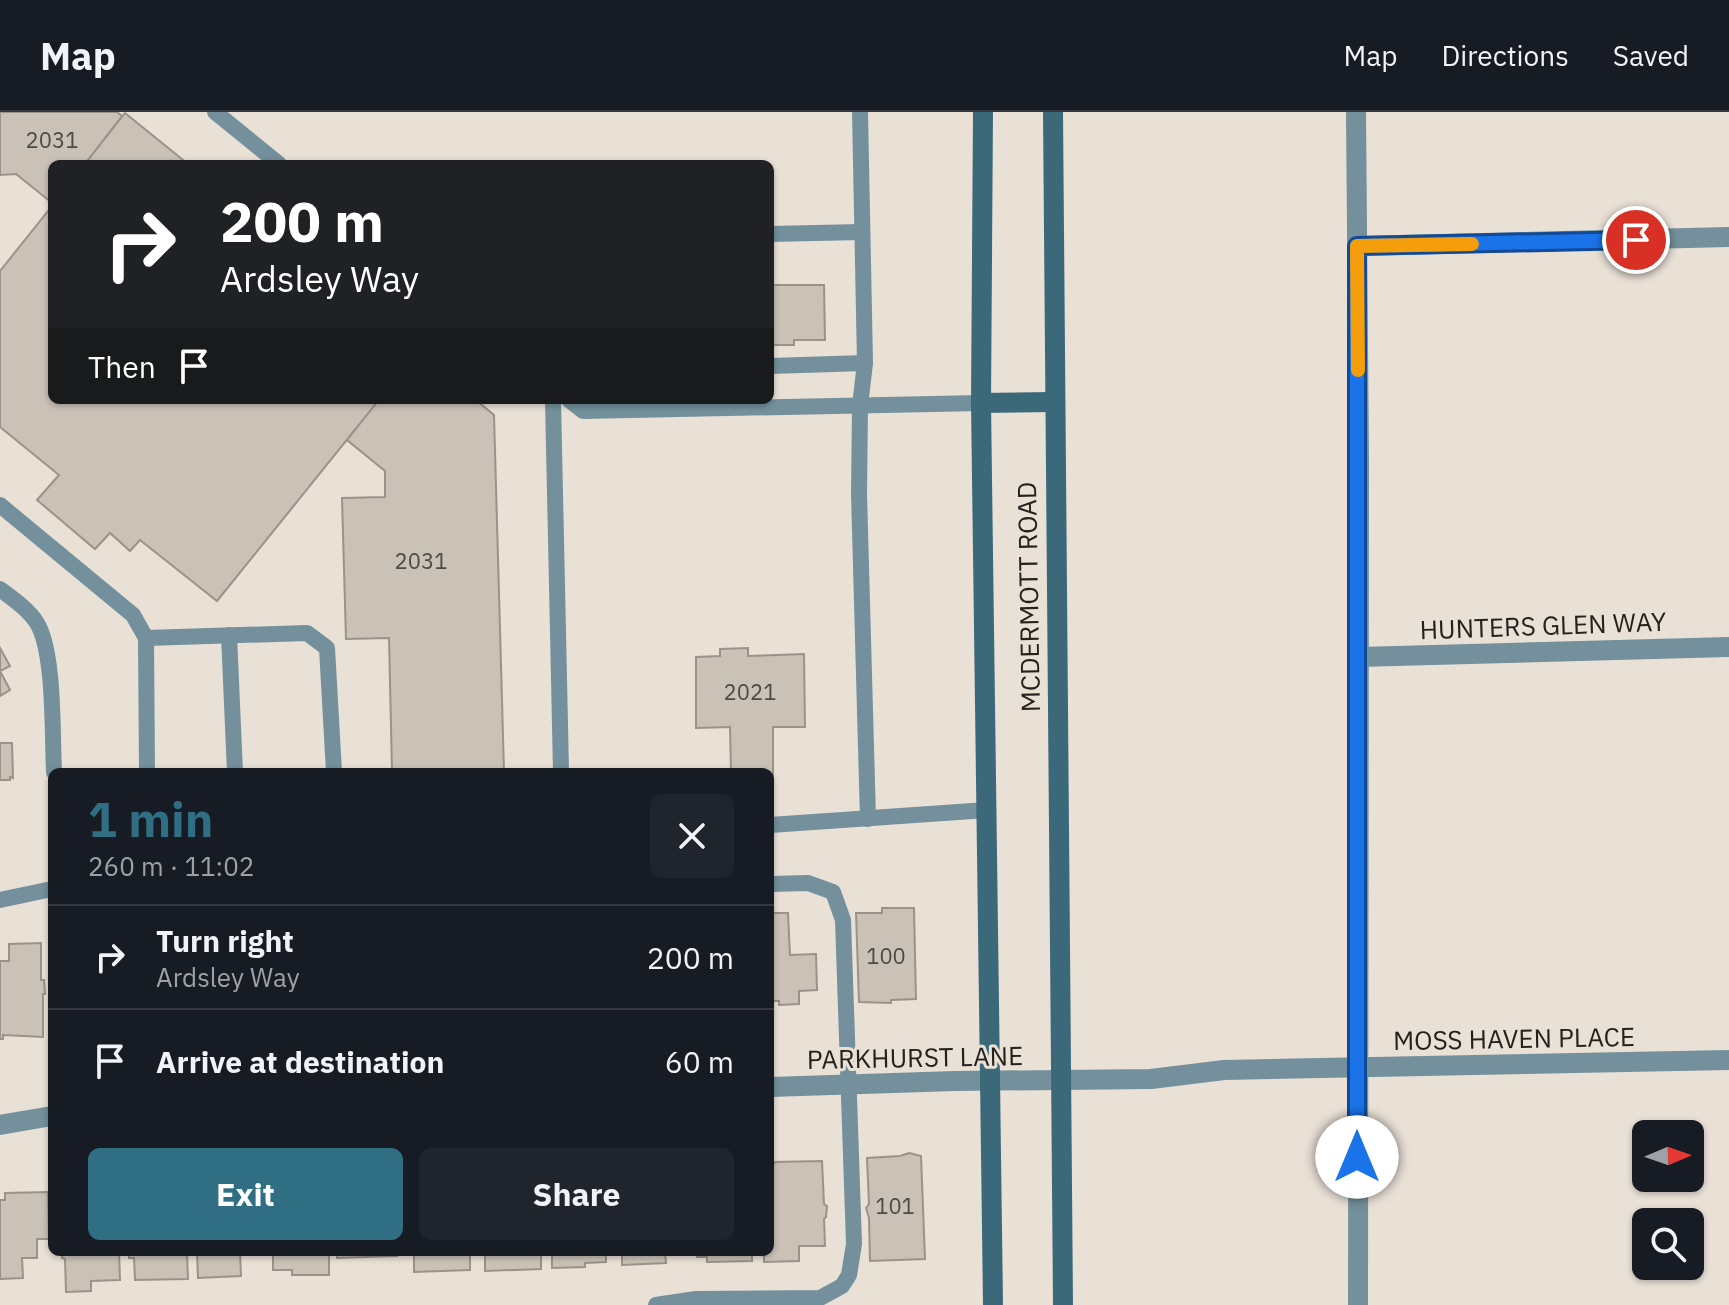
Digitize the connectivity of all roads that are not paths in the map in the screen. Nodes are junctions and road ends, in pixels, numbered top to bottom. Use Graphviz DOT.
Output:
graph roads {
  1 [pos="215,112"];
  2 [pos="860,112"];
  3 [pos="983,112"];
  4 [pos="1053,112"];
  5 [pos="1356,112"];
  6 [pos="274,160"];
  7 [pos="862,232"];
  8 [pos="774,234"];
  9 [pos="1729,237"];
  10 [pos="1357,246"];
  11 [pos="865,363"];
  12 [pos="774,366"];
  13 [pos="1053,402"];
  14 [pos="981,403"];
  15 [pos="553,404"];
  16 [pos="574,404"];
  17 [pos="860,406"];
  18 [pos="0,505"];
  19 [pos="0,589"];
  20 [pos="229,635"];
  21 [pos="146,638"];
  22 [pos="1729,647"];
  23 [pos="1358,657"];
  24 [pos="54,768"];
  25 [pos="147,768"];
  26 [pos="235,768"];
  27 [pos="334,768"];
  28 [pos="561,768"];
  29 [pos="987,810"];
  30 [pos="868,819"];
  31 [pos="774,825"];
  32 [pos="774,884"];
  33 [pos="48,890"];
  34 [pos="0,900"];
  35 [pos="1729,1060"];
  36 [pos="1357,1068"];
  37 [pos="991,1080"];
  38 [pos="1061,1081"];
  39 [pos="849,1085"];
  40 [pos="774,1087"];
  41 [pos="48,1117"];
  42 [pos="0,1125"];
  43 [pos="656,1305"];
  44 [pos="993,1305"];
  45 [pos="1063,1305"];
  46 [pos="1358,1305"];
  1 -- 6 [label="lane"];
  2 -- 7 [label="lane"];
  3 -- 14 [label="main road, MCDERMOTT ROAD"];
  4 -- 13 [label="main road, MCDERMOTT ROAD"];
  5 -- 10 [label="street"];
  7 -- 8 [label="lane"];
  7 -- 11 [label="lane"];
  9 -- 10 [label="street"];
  10 -- 23 [label="street"];
  11 -- 12 [label="lane"];
  11 -- 17 [label="lane"];
  13 -- 14 [label="main road"];
  13 -- 38 [label="main road, MCDERMOTT ROAD"];
  14 -- 17 [label="lane"];
  14 -- 29 [label="main road, MCDERMOTT ROAD"];
  15 -- 28 [label="lane"];
  16 -- 17 [label="lane"];
  17 -- 30 [label="lane"];
  18 -- 21 [label="lane"];
  19 -- 24 [label="lane"];
  20 -- 21 [label="lane"];
  20 -- 26 [label="lane"];
  20 -- 27 [label="lane"];
  21 -- 25 [label="lane"];
  22 -- 23 [label="street, HUNTERS GLEN WAY"];
  23 -- 36 [label="street"];
  29 -- 30 [label="lane"];
  29 -- 37 [label="main road, MCDERMOTT ROAD"];
  30 -- 31 [label="lane"];
  32 -- 39 [label="lane"];
  33 -- 34 [label="lane"];
  35 -- 36 [label="street, MOSS HAVEN PLACE"];
  36 -- 38 [label="street, MOSS HAVEN PLACE"];
  36 -- 46 [label="street"];
  37 -- 38 [label="street, PARKHURST LANE"];
  37 -- 39 [label="street, PARKHURST LANE"];
  37 -- 44 [label="main road, MCDERMOTT ROAD"];
  38 -- 45 [label="main road, MCDERMOTT ROAD"];
  39 -- 40 [label="street, PARKHURST LANE"];
  39 -- 43 [label="lane"];
  41 -- 42 [label="street"];
}
